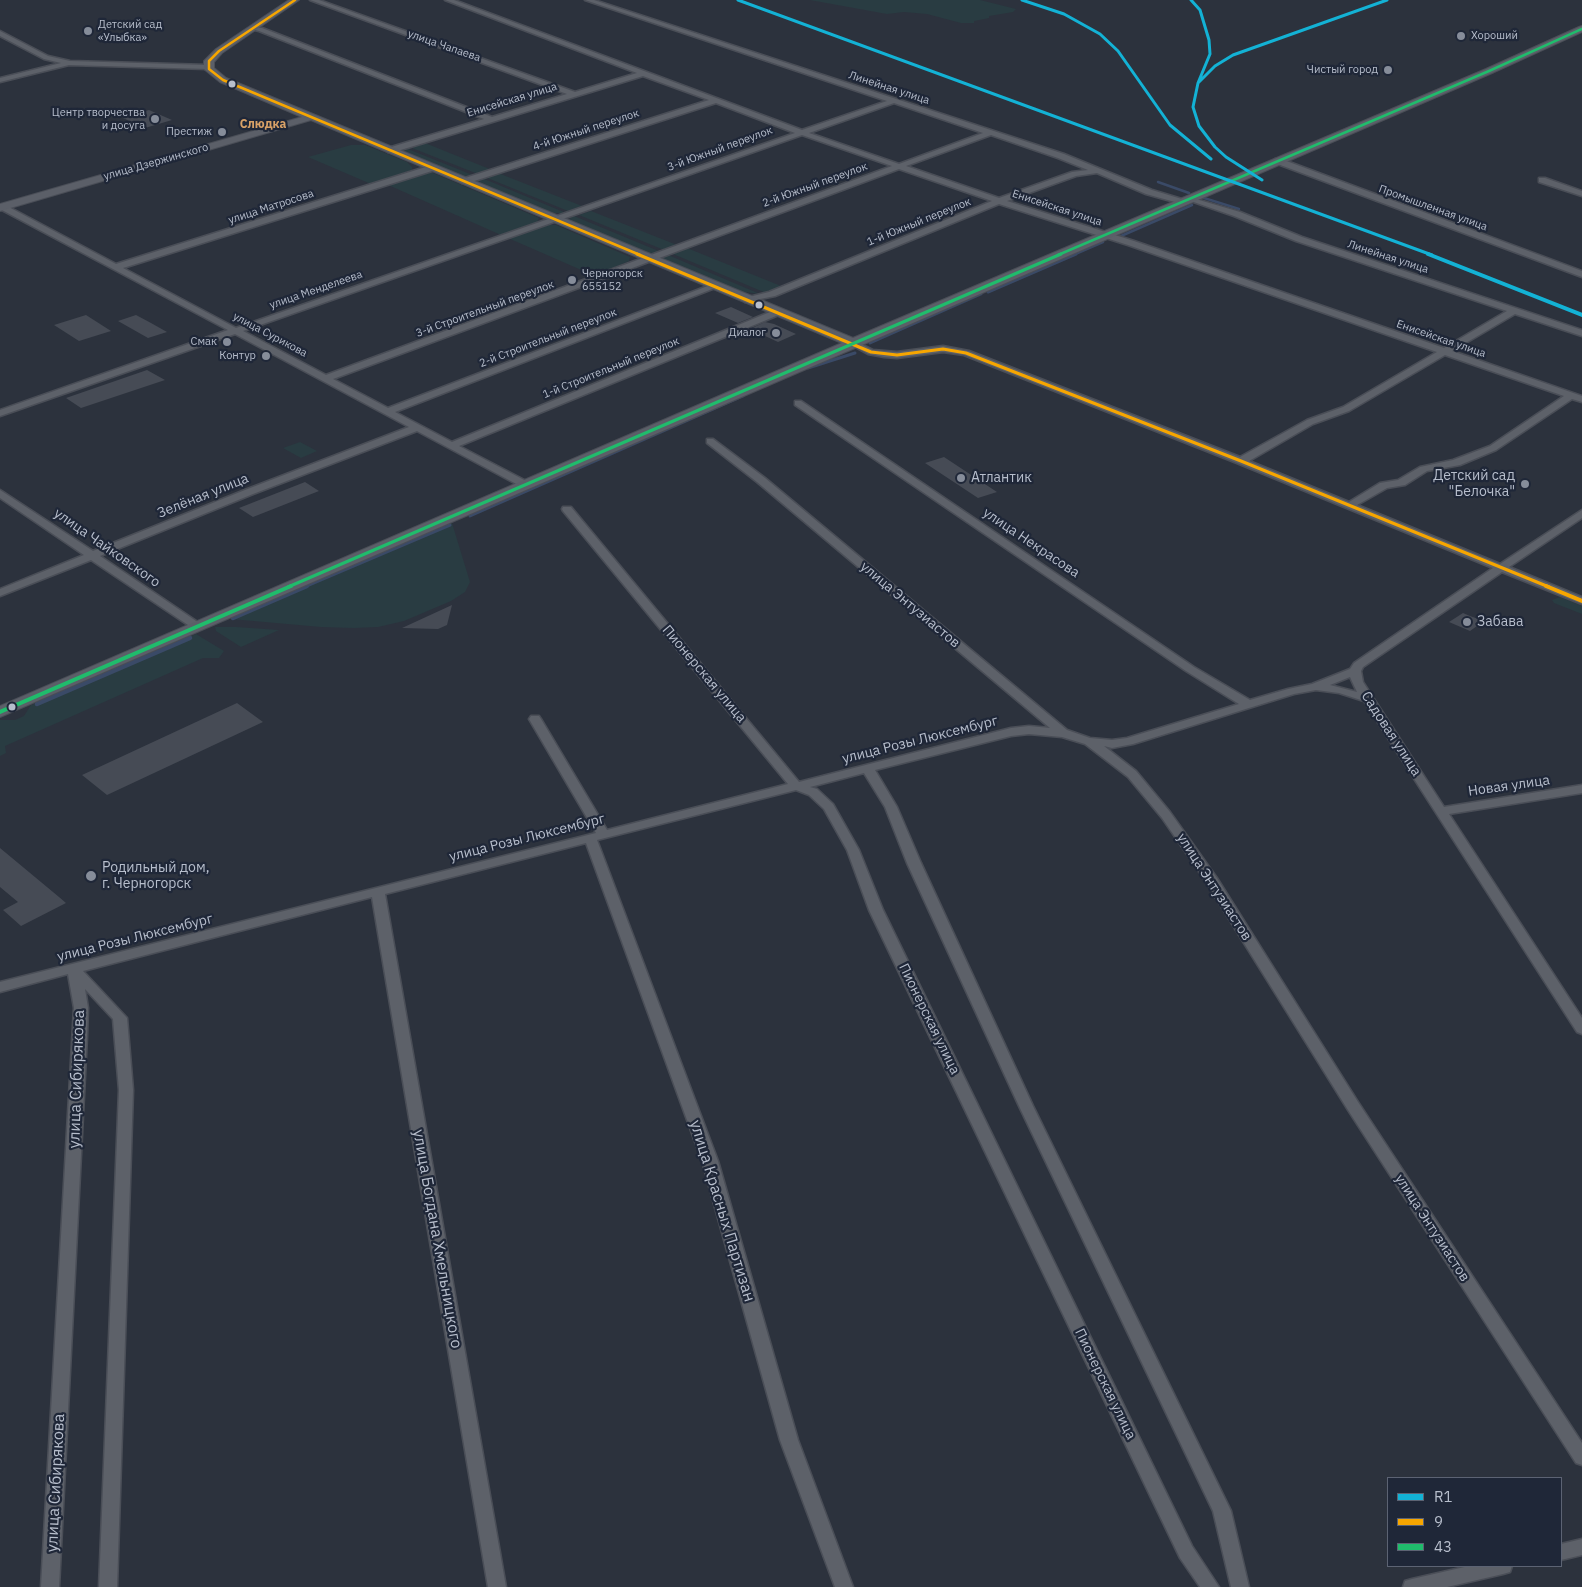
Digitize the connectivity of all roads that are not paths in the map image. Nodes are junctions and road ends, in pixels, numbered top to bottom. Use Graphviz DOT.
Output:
graph roads {
  1 [pos="295,0"];
  2 [pos="313,0"];
  3 [pos="448,0"];
  4 [pos="588,0"];
  5 [pos="253,28"];
  6 [pos="1582,29"];
  7 [pos="0,34"];
  8 [pos="70,63"];
  9 [pos="208,67"];
  10 [pos="641,74"];
  11 [pos="0,80"];
  12 [pos="574,94"];
  13 [pos="714,101"];
  14 [pos="893,101"];
  15 [pos="312,118"];
  16 [pos="490,119"];
  17 [pos="800,132"];
  18 [pos="990,132"];
  19 [pos="391,150"];
  20 [pos="1278,161"];
  21 [pos="899,166"];
  22 [pos="432,168"];
  23 [pos="1100,171"];
  24 [pos="1542,180"];
  25 [pos="465,181"];
  26 [pos="1582,194"];
  27 [pos="999,201"];
  28 [pos="1185,201"];
  29 [pos="1,208"];
  30 [pos="556,219"];
  31 [pos="1106,235"];
  32 [pos="649,258"];
  33 [pos="116,267"];
  34 [pos="1582,274"];
  35 [pos="716,286"];
  36 [pos="748,300"];
  37 [pos="1514,311"];
  38 [pos="778,312"];
  39 [pos="237,331"];
  40 [pos="1582,333"];
  41 [pos="853,343"];
  42 [pos="1444,352"];
  43 [pos="327,378"];
  44 [pos="1571,395"];
  45 [pos="1582,399"];
  46 [pos="798,403"];
  47 [pos="388,411"];
  48 [pos="0,413"];
  49 [pos="418,427"];
  50 [pos="710,441"];
  51 [pos="452,445"];
  52 [pos="1241,461"];
  53 [pos="526,485"];
  54 [pos="0,493"];
  55 [pos="1350,506"];
  56 [pos="567,509"];
  57 [pos="1582,514"];
  58 [pos="93,556"];
  59 [pos="1499,570"];
  60 [pos="0,594"];
  61 [pos="1582,601"];
  62 [pos="198,627"];
  63 [pos="1354,671"];
  64 [pos="1315,687"];
  65 [pos="1368,699"];
  66 [pos="1248,704"];
  67 [pos="0,712"];
  68 [pos="535,719"];
  69 [pos="1063,732"];
  70 [pos="1089,741"];
  71 [pos="867,768"];
  72 [pos="796,786"];
  73 [pos="1582,789"];
  74 [pos="1441,811"];
  75 [pos="596,836"];
  76 [pos="378,892"];
  77 [pos="74,969"];
  78 [pos="0,987"];
  79 [pos="1582,1029"];
  80 [pos="1582,1458"];
  81 [pos="1582,1547"];
  82 [pos="1562,1552"];
  83 [pos="1499,1567"];
  84 [pos="50,1587"];
  85 [pos="108,1587"];
  86 [pos="497,1587"];
  87 [pos="844,1587"];
  88 [pos="1210,1587"];
  89 [pos="1240,1587"];
  90 [pos="1412,1587"];
  1 -- 5 [label="main road"];
  2 -- 12 [label="street, улица Чапаева"];
  3 -- 10 [label="street, Енисейская улица"];
  4 -- 14 [label="street, Линейная улица"];
  5 -- 9 [label="main road"];
  5 -- 16 [label="street"];
  6 -- 20 [label="main road"];
  7 -- 8 [label="street"];
  8 -- 9 [label="street"];
  8 -- 11 [label="street"];
  9 -- 15 [label="main road"];
  10 -- 12 [label="street, Енисейская улица"];
  10 -- 13 [label="street, Енисейская улица"];
  12 -- 16 [label="street, Енисейская улица"];
  13 -- 17 [label="street, Енисейская улица"];
  13 -- 25 [label="street, 4-й Южный переулок"];
  14 -- 17 [label="street, 3-й Южный переулок"];
  14 -- 18 [label="street, Линейная улица"];
  15 -- 19 [label="main road"];
  15 -- 29 [label="main road, улица Дзержинского"];
  16 -- 19 [label="street, Енисейская улица"];
  17 -- 21 [label="street, Енисейская улица"];
  17 -- 30 [label="street, 3-й Южный переулок"];
  18 -- 21 [label="street, 2-й Южный переулок"];
  18 -- 23 [label="street, Линейная улица"];
  19 -- 22 [label="main road"];
  20 -- 28 [label="main road"];
  20 -- 34 [label="street, Промышленная улица"];
  21 -- 27 [label="street, Енисейская улица"];
  21 -- 32 [label="street, 2-й Южный переулок"];
  22 -- 25 [label="main road"];
  22 -- 33 [label="street, улица Матросова"];
  23 -- 27 [label="street, 1-й Южный переулок"];
  23 -- 28 [label="street, Линейная улица"];
  24 -- 26 [label="street"];
  25 -- 30 [label="main road"];
  27 -- 31 [label="street, Енисейская улица"];
  27 -- 36 [label="street, 1-й Южный переулок"];
  28 -- 31 [label="main road"];
  28 -- 37 [label="street, Линейная улица"];
  29 -- 33 [label="street, улица Сурикова"];
  30 -- 32 [label="main road"];
  30 -- 39 [label="street, улица Менделеева"];
  31 -- 41 [label="main road"];
  31 -- 42 [label="street, Енисейская улица"];
  32 -- 35 [label="main road"];
  32 -- 43 [label="street, 3-й Строительный переулок"];
  33 -- 39 [label="street, улица Сурикова"];
  35 -- 36 [label="main road"];
  35 -- 47 [label="street, 2-й Строительный переулок"];
  36 -- 38 [label="main road"];
  37 -- 40 [label="street, Линейная улица"];
  37 -- 42 [label="street"];
  38 -- 41 [label="main road"];
  38 -- 51 [label="street, 1-й Строительный переулок"];
  39 -- 43 [label="street, улица Сурикова"];
  39 -- 48 [label="street, улица Менделеева"];
  41 -- 52 [label="street"];
  41 -- 53 [label="main road"];
  42 -- 44 [label="street, Енисейская улица"];
  42 -- 52 [label="street"];
  43 -- 47 [label="street, улица Сурикова"];
  44 -- 45 [label="street, Енисейская улица"];
  44 -- 55 [label="street"];
  46 -- 66 [label="street, улица Некрасова"];
  47 -- 49 [label="street, улица Сурикова"];
  49 -- 51 [label="street, улица Сурикова"];
  49 -- 58 [label="street, Зелёная улица"];
  50 -- 69 [label="street, улица Энтузиастов"];
  51 -- 53 [label="street, улица Сурикова"];
  52 -- 55 [label="street"];
  53 -- 62 [label="main road"];
  54 -- 58 [label="street, улица Чайковского"];
  55 -- 59 [label="street"];
  56 -- 72 [label="street, Пионерская улица"];
  57 -- 59 [label="street"];
  58 -- 60 [label="street, Зелёная улица"];
  58 -- 62 [label="street, улица Чайковского"];
  59 -- 61 [label="street"];
  59 -- 63 [label="street"];
  62 -- 67 [label="main road"];
  63 -- 64 [label="street"];
  63 -- 65 [label="street, Садовая улица"];
  64 -- 65 [label="street"];
  64 -- 66 [label="street"];
  65 -- 74 [label="street, Садовая улица"];
  66 -- 70 [label="street"];
  68 -- 75 [label="street, улица Красных Партизан"];
  69 -- 70 [label="street, улица Энтузиастов"];
  69 -- 71 [label="street, улица Розы Люксембург"];
  70 -- 80 [label="street, улица Энтузиастов"];
  71 -- 72 [label="street, улица Розы Люксембург"];
  71 -- 89 [label="street"];
  72 -- 75 [label="street, улица Розы Люксембург"];
  72 -- 88 [label="street, Пионерская улица"];
  73 -- 74 [label="street, Новая улица"];
  74 -- 79 [label="street, Садовая улица"];
  75 -- 76 [label="street, улица Розы Люксембург"];
  75 -- 87 [label="street, улица Красных Партизан"];
  76 -- 77 [label="street, улица Розы Люксембург"];
  76 -- 86 [label="street, улица Богдана Хмельницкого"];
  77 -- 78 [label="street, улица Розы Люксембург"];
  77 -- 84 [label="street, улица Сибирякова"];
  77 -- 85 [label="street, улица Сибирякова"];
  81 -- 82 [label="street"];
  83 -- 90 [label="street"];
}
